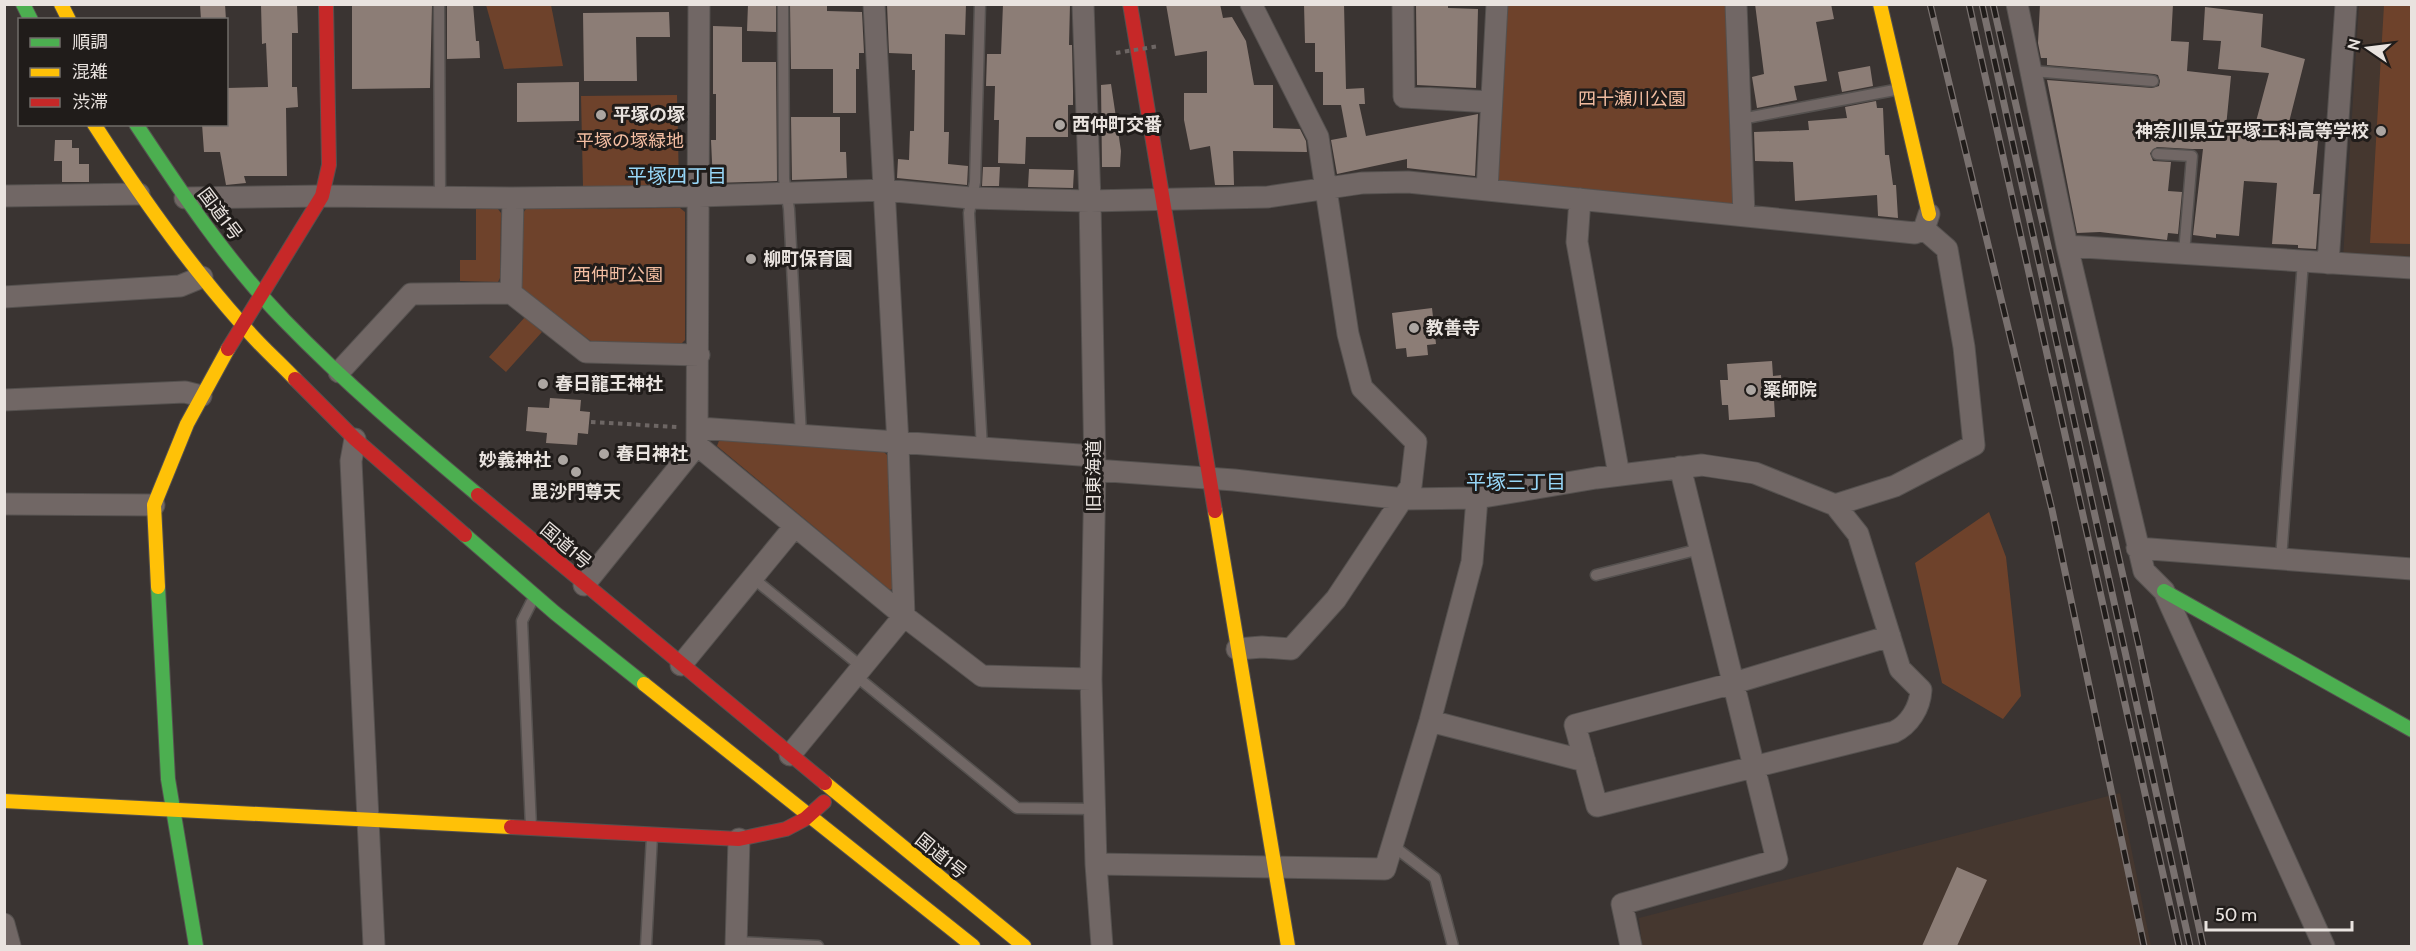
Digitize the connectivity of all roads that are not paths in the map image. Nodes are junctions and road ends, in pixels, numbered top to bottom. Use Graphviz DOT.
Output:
graph roads {
  1 [pos="23,4"];
  2 [pos="61,4"];
  3 [pos="326,4"];
  4 [pos="439,4"];
  5 [pos="699,4"];
  6 [pos="783,4"];
  7 [pos="874,4"];
  8 [pos="980,4"];
  9 [pos="1083,4"];
  10 [pos="1130,4"];
  11 [pos="1251,4"];
  12 [pos="1403,4"];
  13 [pos="1497,4"];
  14 [pos="1736,4"];
  15 [pos="1880,4"];
  16 [pos="2017,4"];
  17 [pos="2346,4"];
  18 [pos="30,18"];
  19 [pos="68,18"];
  20 [pos="2031,71"];
  21 [pos="2153,81"];
  22 [pos="1900,89"];
  23 [pos="1491,102"];
  24 [pos="1741,119"];
  25 [pos="95,126"];
  26 [pos="137,126"];
  27 [pos="2157,154"];
  28 [pos="1326,187"];
  29 [pos="884,190"];
  30 [pos="1487,190"];
  31 [pos="786,193"];
  32 [pos="139,194"];
  33 [pos="4,196"];
  34 [pos="322,196"];
  35 [pos="699,196"];
  36 [pos="440,197"];
  37 [pos="185,198"];
  38 [pos="513,198"];
  39 [pos="972,198"];
  40 [pos="1164,199"];
  41 [pos="1580,199"];
  42 [pos="1090,201"];
  43 [pos="1744,215"];
  44 [pos="1927,222"];
  45 [pos="2067,246"];
  46 [pos="2184,254"];
  47 [pos="2303,261"];
  48 [pos="2328,263"];
  49 [pos="2412,268"];
  50 [pos="202,278"];
  51 [pos="511,293"];
  52 [pos="261,294"];
  53 [pos="4,297"];
  54 [pos="242,325"];
  55 [pos="699,355"];
  56 [pos="339,372"];
  57 [pos="201,396"];
  58 [pos="4,400"];
  59 [pos="698,436"];
  60 [pos="801,436"];
  61 [pos="355,439"];
  62 [pos="898,444"];
  63 [pos="982,448"];
  64 [pos="1094,463"];
  65 [pos="1680,467"];
  66 [pos="1620,476"];
  67 [pos="1208,478"];
  68 [pos="1477,498"];
  69 [pos="1404,499"];
  70 [pos="4,504"];
  71 [pos="154,505"];
  72 [pos="1835,505"];
  73 [pos="795,526"];
  74 [pos="2137,548"];
  75 [pos="1700,549"];
  76 [pos="2281,559"];
  77 [pos="2412,569"];
  78 [pos="1596,575"];
  79 [pos="753,578"];
  80 [pos="584,585"];
  81 [pos="2164,591"];
  82 [pos="535,595"];
  83 [pos="904,616"];
  84 [pos="1890,636"];
  85 [pos="1237,649"];
  86 [pos="681,665"];
  87 [pos="860,672"];
  88 [pos="1091,679"];
  89 [pos="1734,683"];
  90 [pos="1430,721"];
  91 [pos="2412,730"];
  92 [pos="790,755"];
  93 [pos="1585,761"];
  94 [pos="1755,768"];
  95 [pos="834,792"];
  96 [pos="4,801"];
  97 [pos="1094,809"];
  98 [pos="172,811"];
  99 [pos="810,817"];
  100 [pos="369,820"];
  101 [pos="531,827"];
  102 [pos="652,834"];
  103 [pos="739,839"];
  104 [pos="1392,844"];
  105 [pos="1096,864"];
  106 [pos="1273,868"];
  107 [pos="4,924"];
  108 [pos="736,944"];
  109 [pos="10,946"];
  110 [pos="196,946"];
  111 [pos="374,946"];
  112 [pos="646,946"];
  113 [pos="818,946"];
  114 [pos="973,946"];
  115 [pos="1024,946"];
  116 [pos="1102,946"];
  117 [pos="1288,946"];
  118 [pos="1453,946"];
  119 [pos="1631,946"];
  120 [pos="2324,946"];
  1 -- 18 [label="main road"];
  2 -- 19 [label="main road"];
  3 -- 34 [label="main road"];
  4 -- 36 [label="lane"];
  5 -- 35 [label="street"];
  6 -- 31 [label="lane"];
  7 -- 29 [label="street"];
  8 -- 39 [label="lane"];
  9 -- 42 [label="street, 旧東海道"];
  10 -- 40 [label="main road"];
  11 -- 28 [label="street"];
  12 -- 23 [label="street"];
  13 -- 23 [label="street"];
  14 -- 24 [label="street"];
  15 -- 22 [label="main road"];
  16 -- 20 [label="street"];
  17 -- 48 [label="street"];
  20 -- 21 [label="lane"];
  20 -- 45 [label="street"];
  22 -- 24 [label="lane"];
  22 -- 44 [label="main road"];
  23 -- 30 [label="street"];
  24 -- 43 [label="street"];
  25 -- 32 [label="main road"];
  26 -- 37 [label="main road, 国道1号"];
  27 -- 46 [label="lane"];
  28 -- 30 [label="street"];
  28 -- 40 [label="street"];
  28 -- 69 [label="street"];
  29 -- 31 [label="street"];
  29 -- 39 [label="street"];
  29 -- 62 [label="street"];
  30 -- 41 [label="street"];
  31 -- 35 [label="street"];
  31 -- 60 [label="lane"];
  32 -- 33 [label="street"];
  32 -- 50 [label="main road"];
  34 -- 36 [label="street"];
  34 -- 37 [label="street"];
  34 -- 52 [label="main road"];
  35 -- 38 [label="street"];
  35 -- 55 [label="street"];
  36 -- 38 [label="street"];
  37 -- 52 [label="main road, 国道1号"];
  38 -- 51 [label="street"];
  39 -- 42 [label="street"];
  39 -- 63 [label="lane"];
  40 -- 42 [label="street"];
  40 -- 67 [label="main road"];
  41 -- 43 [label="street"];
  41 -- 66 [label="street"];
  42 -- 64 [label="street, 旧東海道"];
  43 -- 44 [label="street"];
  44 -- 72 [label="street"];
  45 -- 46 [label="street"];
  45 -- 74 [label="street"];
  46 -- 47 [label="street"];
  47 -- 48 [label="street"];
  47 -- 76 [label="lane"];
  48 -- 49 [label="street"];
  50 -- 53 [label="street"];
  50 -- 54 [label="main road"];
  51 -- 55 [label="street"];
  51 -- 56 [label="street"];
  52 -- 54 [label="main road"];
  52 -- 56 [label="main road, 国道1号"];
  54 -- 57 [label="main road"];
  54 -- 61 [label="main road"];
  55 -- 59 [label="street"];
  56 -- 80 [label="main road, 国道1号"];
  57 -- 58 [label="street"];
  57 -- 71 [label="main road"];
  59 -- 60 [label="street"];
  59 -- 73 [label="street"];
  59 -- 80 [label="street"];
  60 -- 62 [label="street"];
  61 -- 82 [label="main road"];
  61 -- 100 [label="street"];
  62 -- 63 [label="street"];
  62 -- 83 [label="street"];
  63 -- 64 [label="street"];
  64 -- 67 [label="street"];
  64 -- 88 [label="street, 旧東海道"];
  65 -- 66 [label="street"];
  65 -- 72 [label="street"];
  65 -- 75 [label="street"];
  66 -- 68 [label="street"];
  67 -- 69 [label="street"];
  67 -- 85 [label="main road"];
  68 -- 69 [label="street"];
  68 -- 90 [label="street"];
  69 -- 85 [label="street"];
  70 -- 71 [label="street"];
  71 -- 98 [label="main road"];
  72 -- 84 [label="street"];
  73 -- 79 [label="street"];
  73 -- 83 [label="street"];
  74 -- 76 [label="street"];
  74 -- 81 [label="street"];
  75 -- 78 [label="lane"];
  75 -- 89 [label="street"];
  76 -- 77 [label="street"];
  79 -- 86 [label="street"];
  79 -- 87 [label="lane"];
  80 -- 86 [label="main road, 国道1号"];
  81 -- 91 [label="main road"];
  81 -- 120 [label="street"];
  82 -- 99 [label="main road"];
  82 -- 101 [label="lane"];
  83 -- 87 [label="street"];
  83 -- 88 [label="street"];
  84 -- 89 [label="street"];
  84 -- 94 [label="street"];
  85 -- 106 [label="main road"];
  86 -- 92 [label="main road, 国道1号"];
  87 -- 92 [label="street"];
  87 -- 97 [label="lane"];
  88 -- 97 [label="street, 旧東海道"];
  89 -- 93 [label="street"];
  89 -- 94 [label="street"];
  90 -- 93 [label="street"];
  90 -- 104 [label="street"];
  92 -- 95 [label="main road, 国道1号"];
  93 -- 94 [label="street"];
  94 -- 119 [label="street"];
  95 -- 99 [label="main road"];
  95 -- 115 [label="main road, 国道1号"];
  96 -- 98 [label="main road"];
  97 -- 105 [label="street, 旧東海道"];
  98 -- 100 [label="main road"];
  98 -- 110 [label="main road"];
  99 -- 103 [label="main road"];
  99 -- 114 [label="main road"];
  100 -- 101 [label="main road"];
  100 -- 111 [label="street"];
  101 -- 102 [label="main road"];
  102 -- 103 [label="main road"];
  102 -- 112 [label="lane"];
  103 -- 108 [label="street"];
  104 -- 106 [label="street"];
  104 -- 118 [label="lane"];
  105 -- 106 [label="street"];
  105 -- 116 [label="street, 旧東海道"];
  106 -- 117 [label="main road"];
  107 -- 109 [label="street"];
  108 -- 113 [label="lane"];
}
